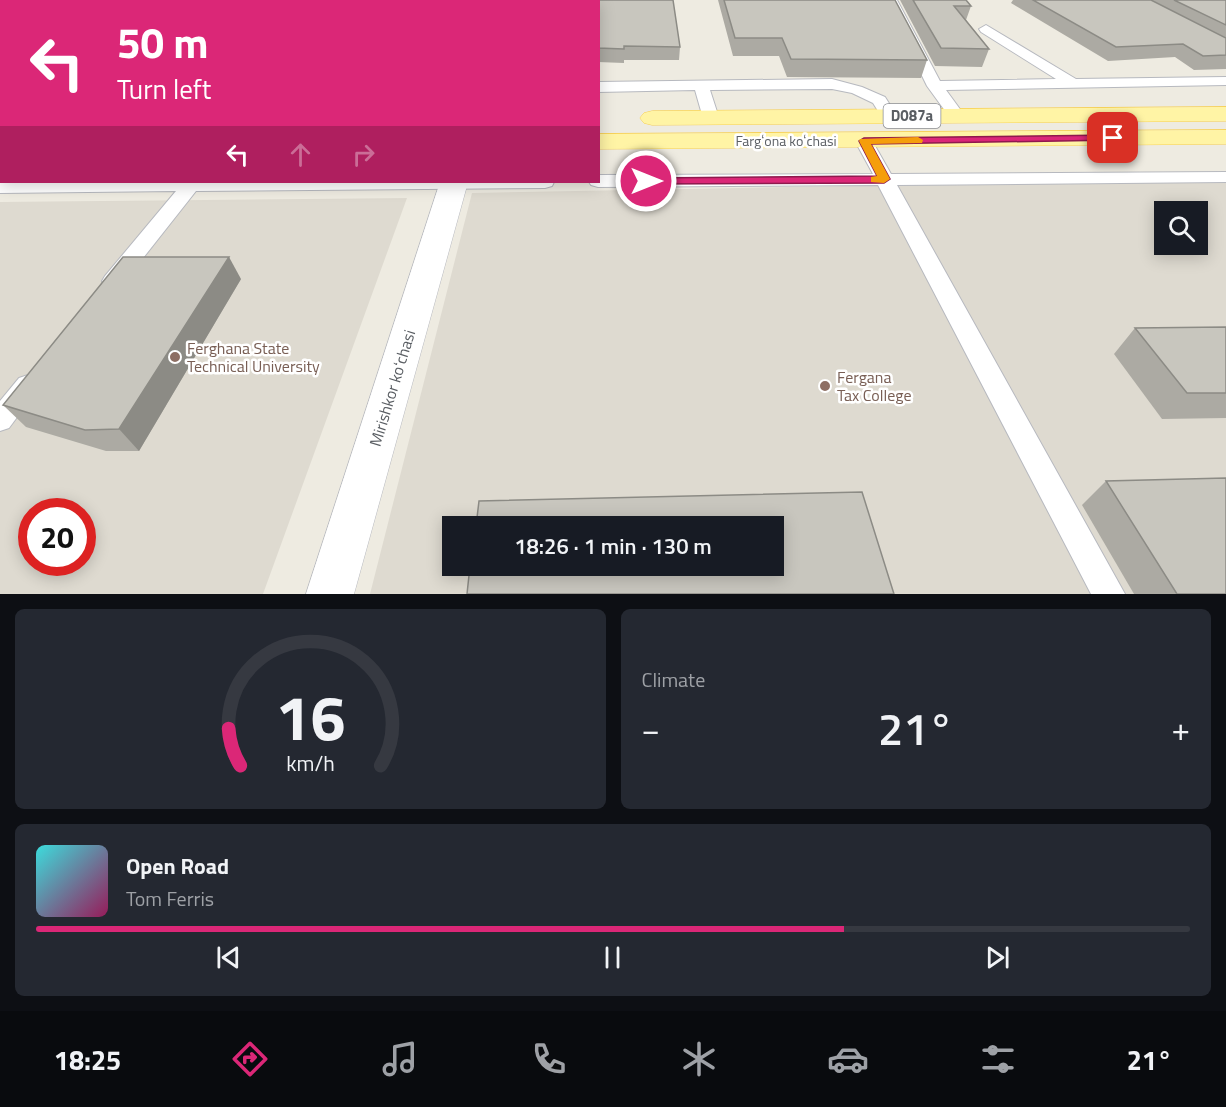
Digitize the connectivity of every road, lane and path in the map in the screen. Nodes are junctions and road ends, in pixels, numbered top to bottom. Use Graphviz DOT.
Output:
graph roads {
  1 [pos="891,0"];
  2 [pos="986,29"];
  3 [pos="1226,81"];
  4 [pos="1074,84"];
  5 [pos="701,86"];
  6 [pos="935,86"];
  7 [pos="600,87"];
  8 [pos="1226,114"];
  9 [pos="889,116"];
  10 [pos="957,116"];
  11 [pos="711,118"];
  12 [pos="636,126"];
  13 [pos="1226,137"];
  14 [pos="600,141"];
  15 [pos="864,141"];
  16 [pos="1226,177"];
  17 [pos="884,179"];
  18 [pos="600,181"];
  19 [pos="192,183"];
  20 [pos="454,183"];
  21 [pos="0,187"];
  22 [pos="96,302"];
  23 [pos="44,366"];
  24 [pos="0,420"];
  25 [pos="330,594"];
  26 [pos="1109,594"];
  1 -- 6 [label="lane"];
  2 -- 4 [label="lane"];
  3 -- 4 [label="lane"];
  4 -- 6 [label="lane"];
  5 -- 7 [label="lane"];
  5 -- 9 [label="lane"];
  5 -- 11 [label="lane"];
  6 -- 10 [label="lane"];
  8 -- 10 [label="main road, Fargʻona koʻchasi / D087a"];
  9 -- 10 [label="main road, Fargʻona koʻchasi / D087a"];
  9 -- 11 [label="main road, Fargʻona koʻchasi / D087a"];
  11 -- 12 [label="main road, Fargʻona koʻchasi / D087a"];
  12 -- 14 [label="main road, Fargʻona koʻchasi / D087a"];
  12 -- 15 [label="main road, Fargʻona koʻchasi / D087a"];
  13 -- 15 [label="main road, Fargʻona koʻchasi / D087a"];
  15 -- 17 [label="lane"];
  16 -- 17 [label="lane"];
  17 -- 18 [label="lane"];
  17 -- 26 [label="lane"];
  19 -- 21 [label="lane"];
  19 -- 22 [label="lane"];
  20 -- 25 [label="street, Mirishkor koʻchasi"];
  23 -- 24 [label="lane"];
}
